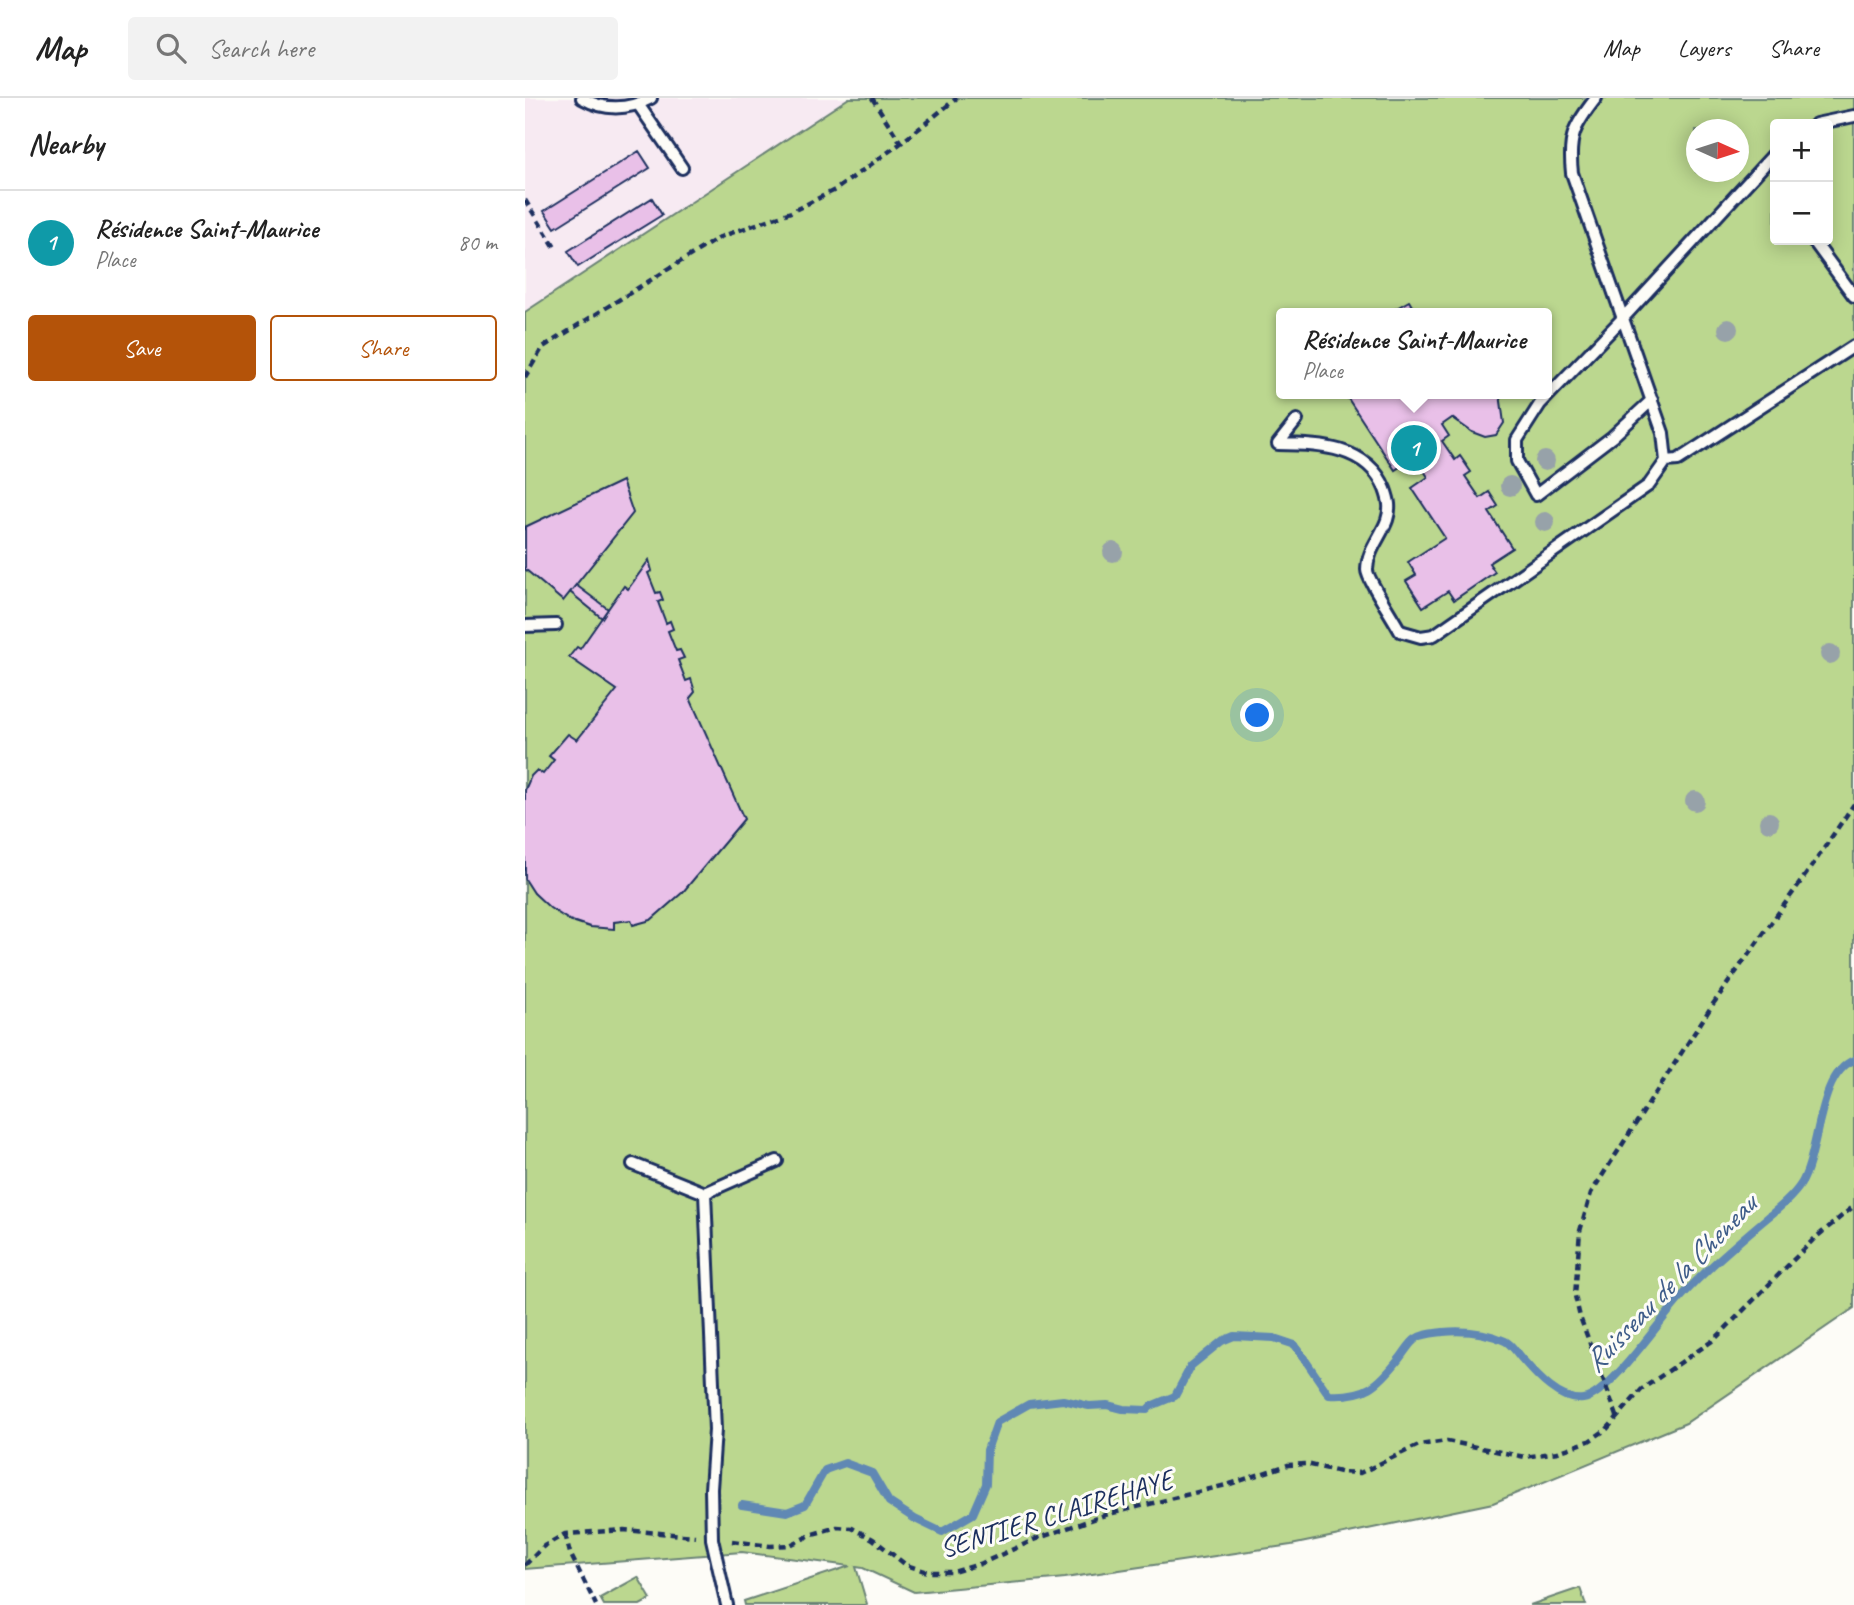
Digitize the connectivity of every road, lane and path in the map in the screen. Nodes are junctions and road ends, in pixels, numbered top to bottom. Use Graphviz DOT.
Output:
graph roads {
  1 [pos="582,98"];
  2 [pos="651,98"];
  3 [pos="872,98"];
  4 [pos="957,98"];
  5 [pos="1596,98"];
  6 [pos="638,104"];
  7 [pos="1854,116"];
  8 [pos="1833,121"];
  9 [pos="901,143"];
  10 [pos="1770,158"];
  11 [pos="682,168"];
  12 [pos="525,200"];
  13 [pos="1817,245"];
  14 [pos="556,249"];
  15 [pos="1854,296"];
  16 [pos="1623,318"];
  17 [pos="1854,346"];
  18 [pos="525,377"];
  19 [pos="1552,392"];
  20 [pos="1545,399"];
  21 [pos="1652,401"];
  22 [pos="1297,420"];
  23 [pos="1666,461"];
  24 [pos="556,625"];
  25 [pos="525,626"];
  26 [pos="1854,804"];
  27 [pos="777,1161"];
  28 [pos="633,1164"];
  29 [pos="705,1193"];
  30 [pos="1854,1206"];
  31 [pos="1617,1416"];
  32 [pos="565,1534"];
  33 [pos="712,1539"];
  34 [pos="525,1565"];
  35 [pos="596,1605"];
  36 [pos="727,1605"];
  1 -- 6 [label="lane"];
  2 -- 6 [label="lane"];
  3 -- 9 [label="path"];
  4 -- 9 [label="path"];
  5 -- 16 [label="lane"];
  6 -- 11 [label="lane"];
  7 -- 8 [label="lane"];
  9 -- 18 [label="path"];
  10 -- 16 [label="lane"];
  12 -- 14 [label="path"];
  13 -- 15 [label="lane"];
  16 -- 19 [label="lane"];
  16 -- 21 [label="lane"];
  17 -- 23 [label="lane"];
  20 -- 21 [label="lane"];
  21 -- 23 [label="lane"];
  22 -- 23 [label="lane"];
  24 -- 25 [label="lane"];
  26 -- 31 [label="path"];
  27 -- 29 [label="lane"];
  28 -- 29 [label="lane"];
  29 -- 33 [label="lane"];
  30 -- 31 [label="path"];
  31 -- 33 [label="path, SENTIER CLAIREHAYE"];
  32 -- 33 [label="path, SENTIER CLAIREHAYE"];
  32 -- 34 [label="path"];
  32 -- 35 [label="path"];
  33 -- 36 [label="lane"];
}
